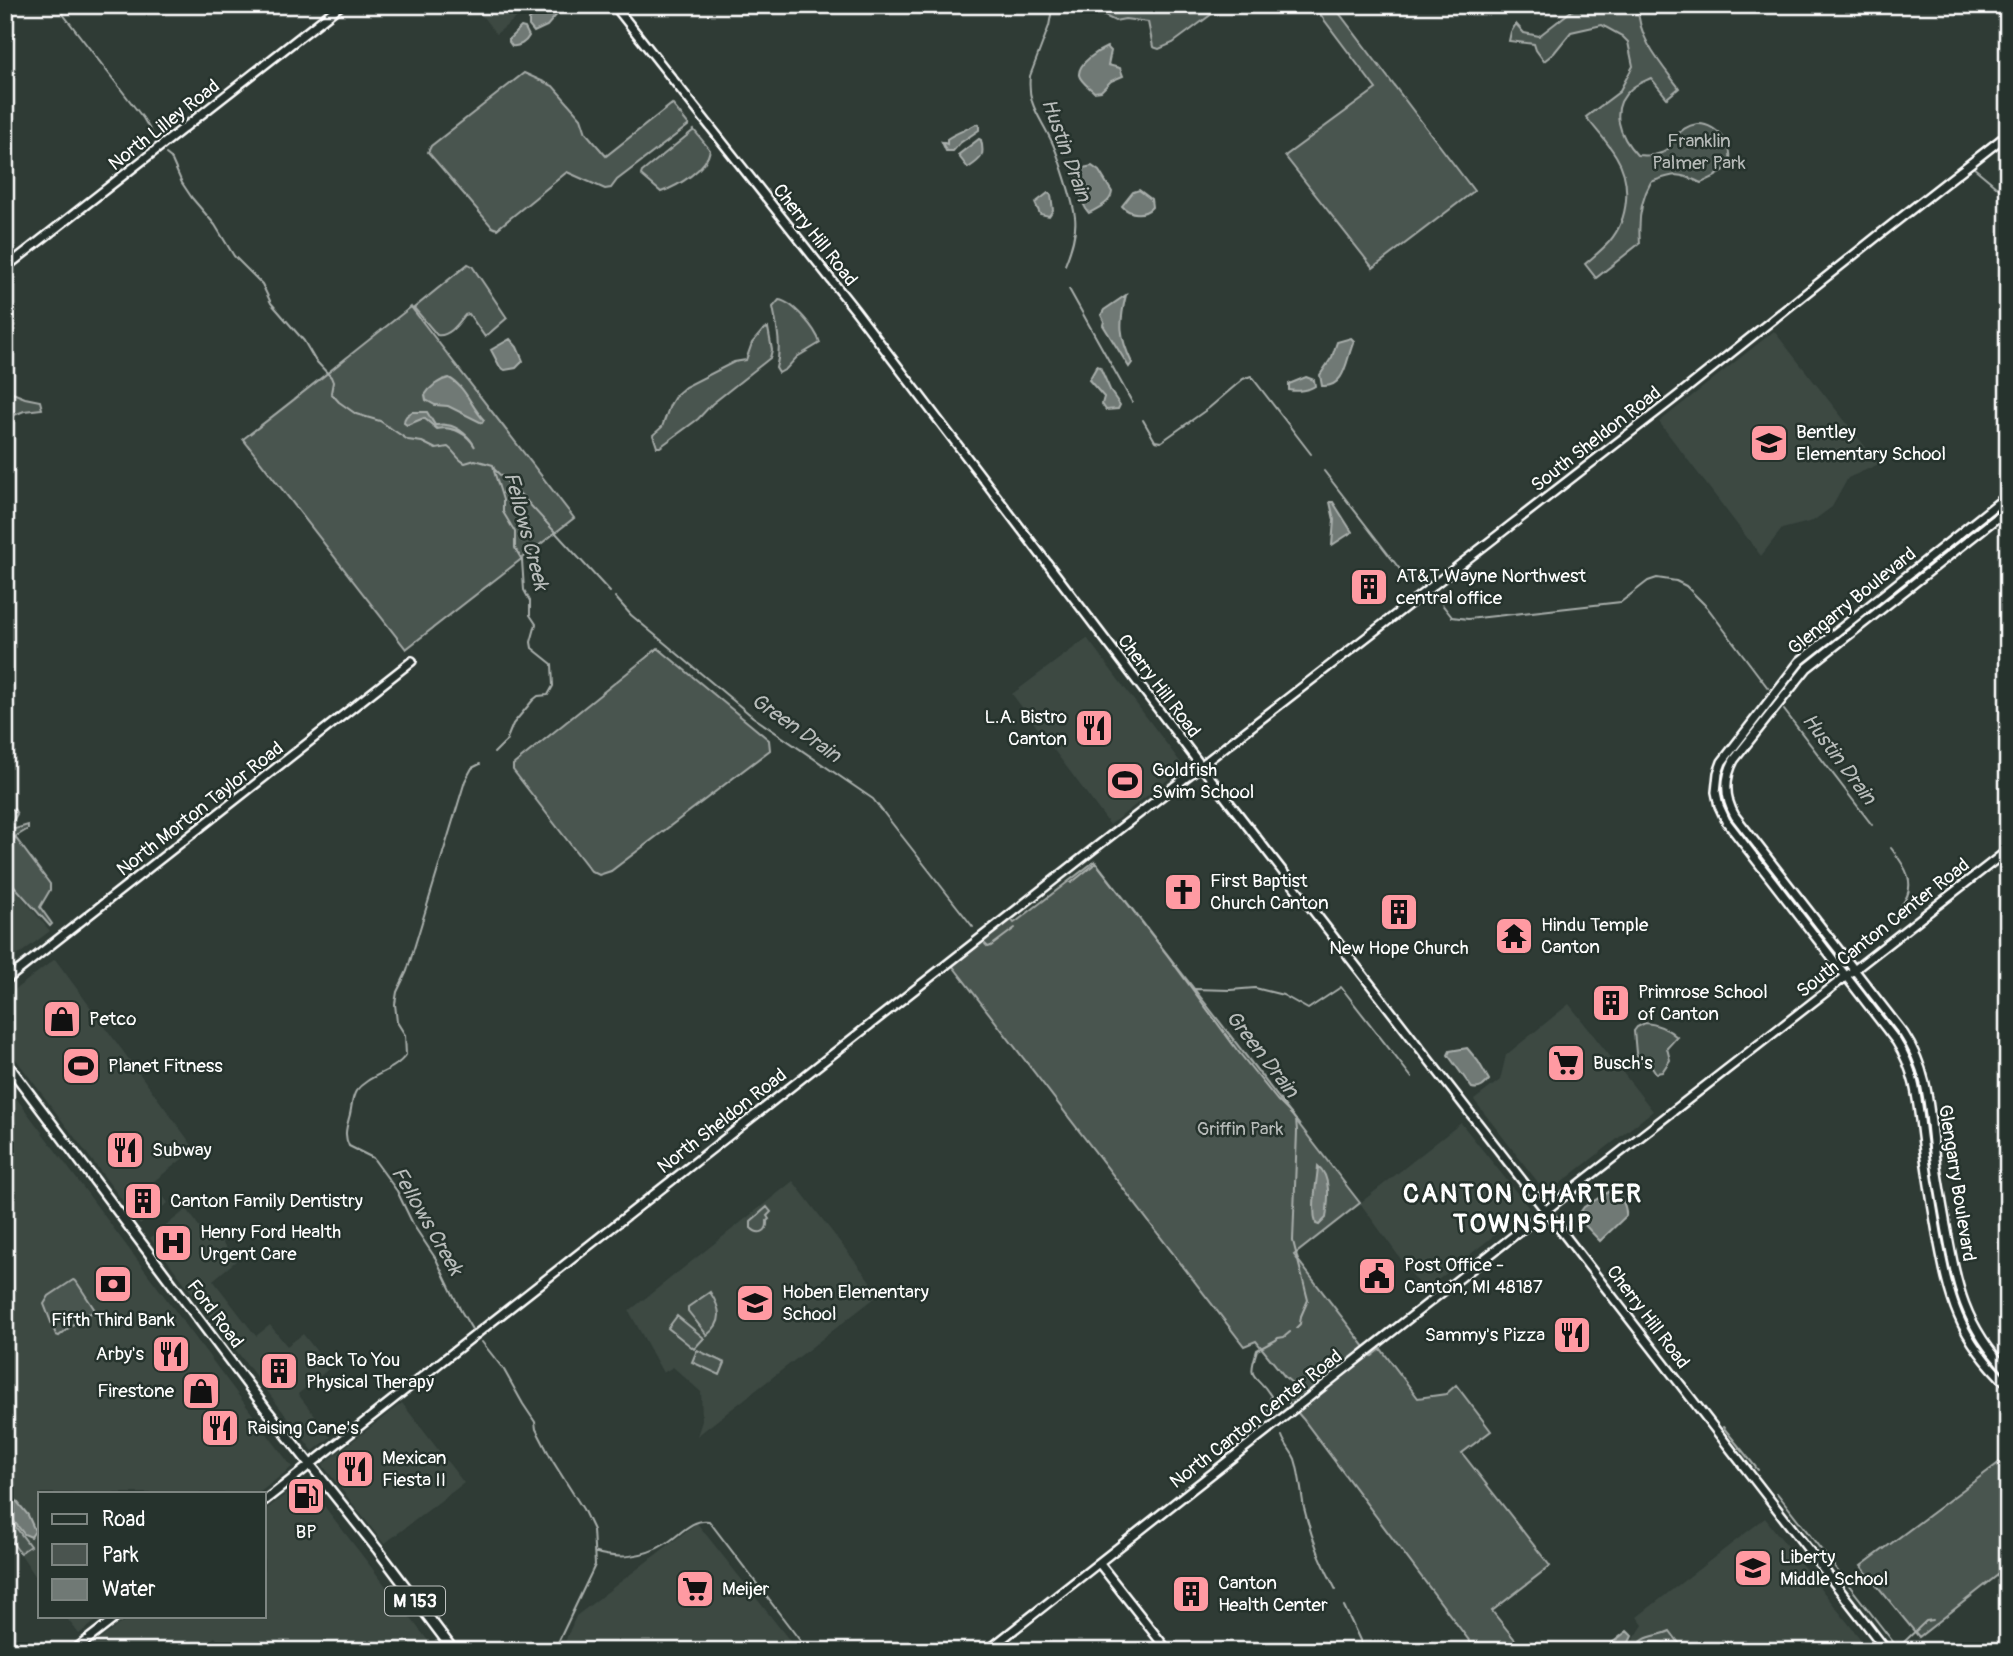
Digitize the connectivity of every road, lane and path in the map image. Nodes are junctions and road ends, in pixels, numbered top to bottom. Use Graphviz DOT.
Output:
graph roads {
  1 [pos="341,5"];
  2 [pos="614,5"];
  3 [pos="2008,134"];
  4 [pos="5,268"];
  5 [pos="2008,495"];
  6 [pos="2008,509"];
  7 [pos="412,661"];
  8 [pos="1200,766"];
  9 [pos="1737,819"];
  10 [pos="1729,825"];
  11 [pos="2008,850"];
  12 [pos="1785,880"];
  13 [pos="1777,887"];
  14 [pos="1825,932"];
  15 [pos="1817,938"];
  16 [pos="1854,970"];
  17 [pos="1846,976"];
  18 [pos="5,981"];
  19 [pos="1897,1026"];
  20 [pos="1889,1032"];
  21 [pos="5,1061"];
  22 [pos="1545,1211"];
  23 [pos="1965,1309"];
  24 [pos="1956,1312"];
  25 [pos="2008,1371"];
  26 [pos="2008,1385"];
  27 [pos="310,1465"];
  28 [pos="266,1499"];
  29 [pos="1099,1563"];
  30 [pos="115,1618"];
  31 [pos="73,1651"];
  32 [pos="454,1651"];
  33 [pos="987,1651"];
  34 [pos="1168,1651"];
  35 [pos="1887,1651"];
  1 -- 4 [label="street, North Lilley Road"];
  2 -- 8 [label="street, Cherry Hill Road"];
  3 -- 8 [label="street, South Sheldon Road"];
  5 -- 10 [label="street, Glengarry Boulevard"];
  6 -- 9 [label="street, Glengarry Boulevard"];
  7 -- 18 [label="street, North Morton Taylor Road"];
  8 -- 22 [label="street, Cherry Hill Road"];
  8 -- 27 [label="street, North Sheldon Road"];
  9 -- 10 [label="street"];
  9 -- 12 [label="street, Glengarry Boulevard"];
  10 -- 13 [label="street, Glengarry Boulevard"];
  11 -- 16 [label="street, South Canton Center Road"];
  12 -- 13 [label="street"];
  12 -- 14 [label="street, Glengarry Boulevard"];
  13 -- 15 [label="street, Glengarry Boulevard"];
  14 -- 15 [label="street"];
  14 -- 16 [label="street, Glengarry Boulevard"];
  15 -- 17 [label="street, Glengarry Boulevard"];
  16 -- 17 [label="street, South Canton Center Road"];
  16 -- 19 [label="street, Glengarry Boulevard"];
  17 -- 20 [label="street, Glengarry Boulevard"];
  17 -- 22 [label="street, South Canton Center Road"];
  19 -- 20 [label="street"];
  19 -- 23 [label="street, Glengarry Boulevard"];
  20 -- 24 [label="street, Glengarry Boulevard"];
  21 -- 27 [label="main road, Ford Road / M 153"];
  22 -- 29 [label="street, North Canton Center Road"];
  22 -- 35 [label="street, Cherry Hill Road"];
  23 -- 24 [label="street"];
  23 -- 25 [label="street, Glengarry Boulevard"];
  24 -- 26 [label="street, Glengarry Boulevard"];
  27 -- 28 [label="street, North Sheldon Road"];
  27 -- 32 [label="main road, Ford Road / M 153"];
  29 -- 33 [label="street, North Canton Center Road"];
  29 -- 34 [label="street"];
  30 -- 31 [label="street"];
}
